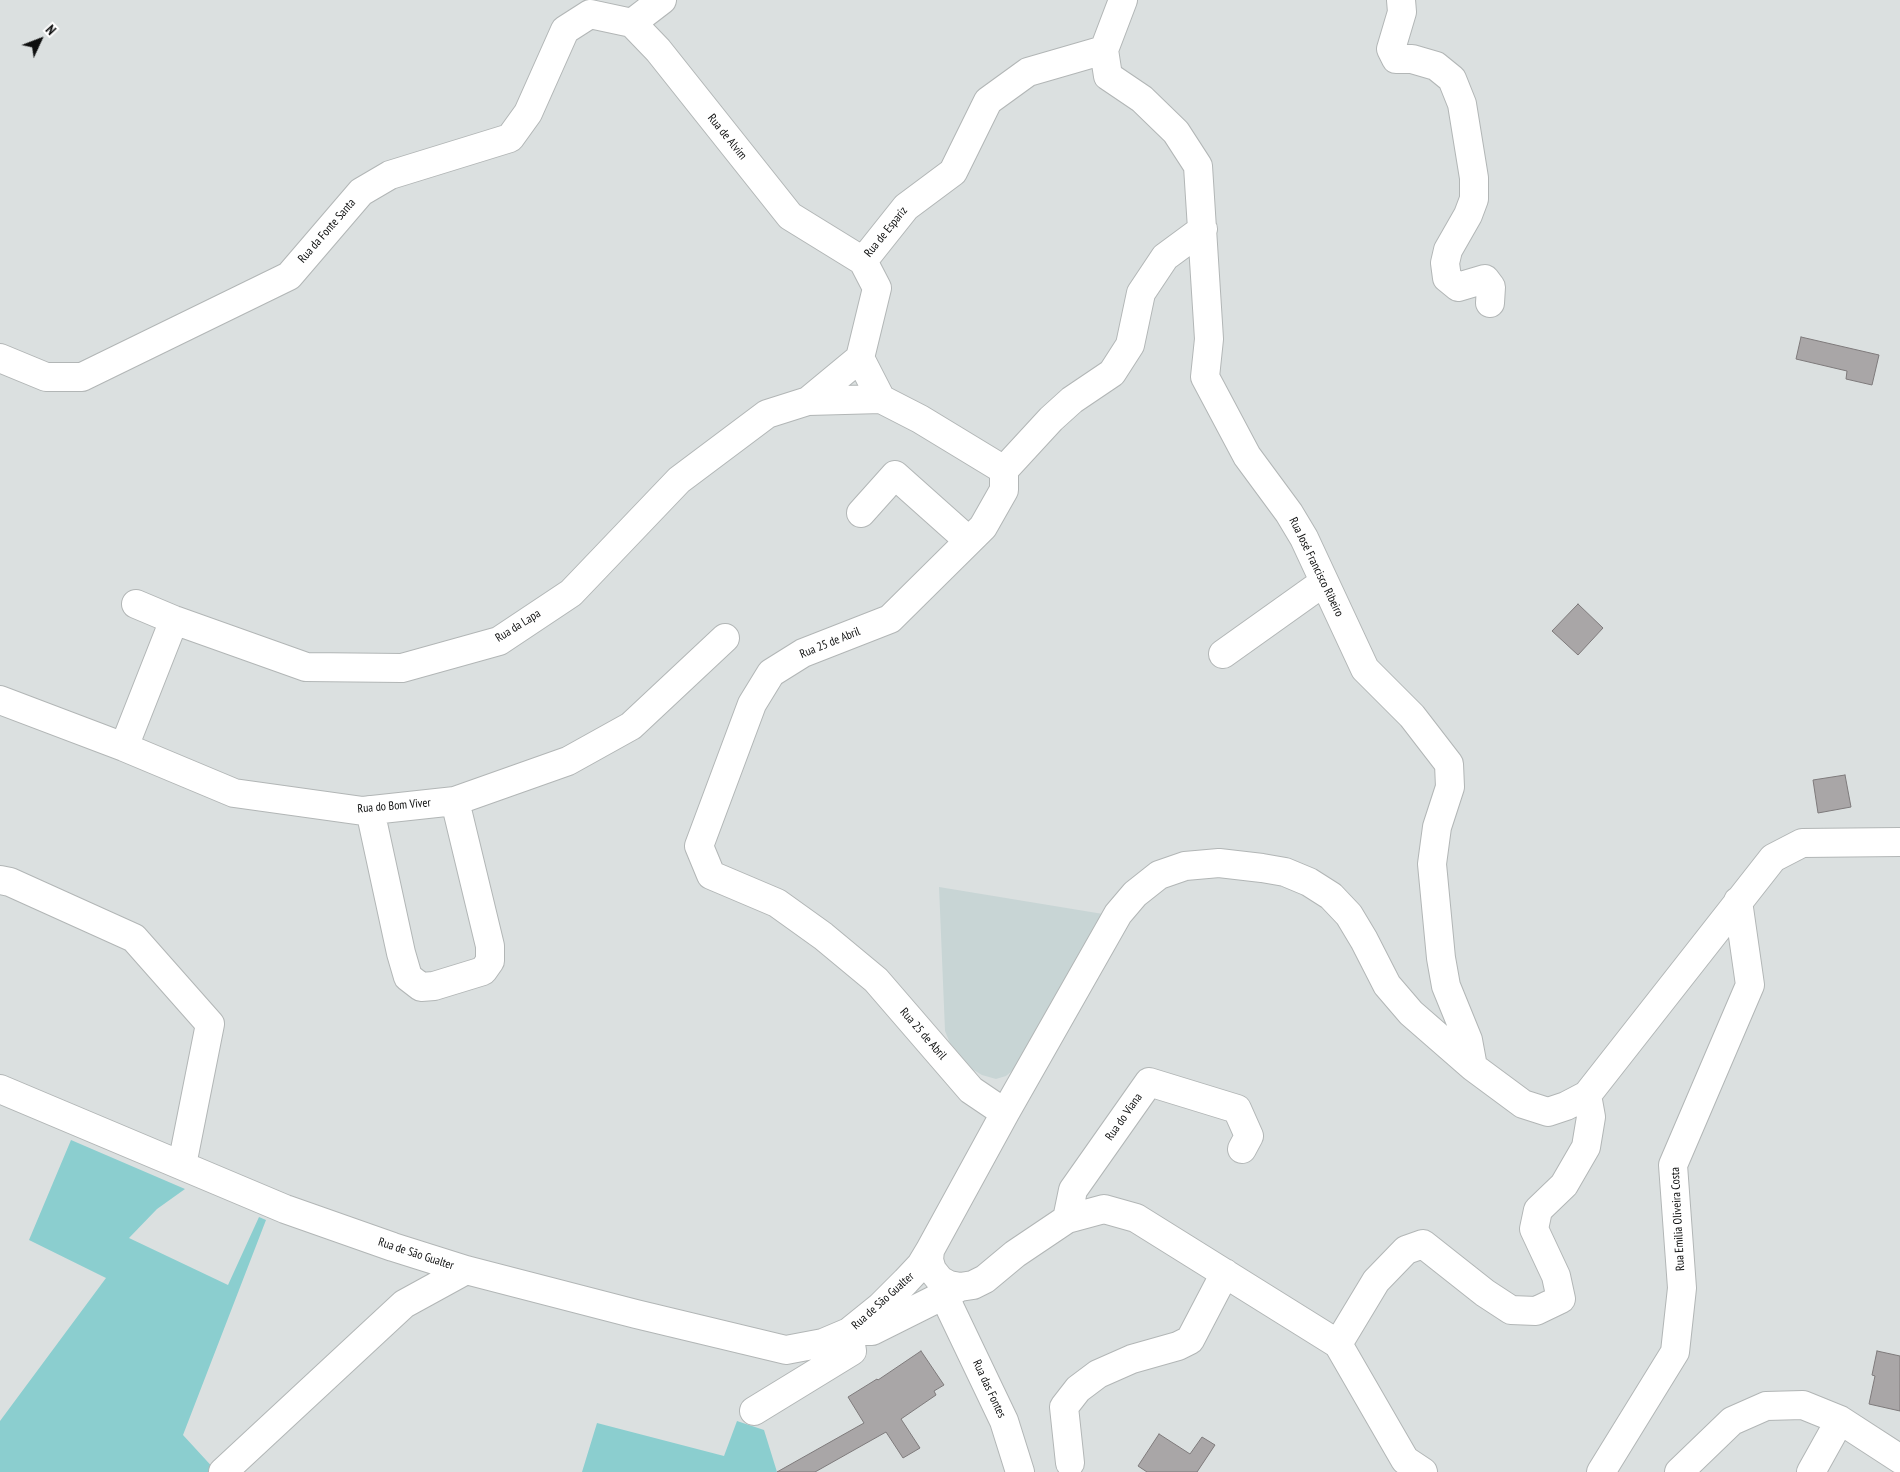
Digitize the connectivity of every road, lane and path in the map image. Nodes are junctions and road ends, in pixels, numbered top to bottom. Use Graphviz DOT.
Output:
graph roads {
  1 [pos="662,0"];
  2 [pos="1123,0"];
  3 [pos="1401,0"];
  4 [pos="632,23"];
  5 [pos="1104,50"];
  6 [pos="1203,229"];
  7 [pos="863,261"];
  8 [pos="1490,303"];
  9 [pos="0,358"];
  10 [pos="860,358"];
  11 [pos="881,399"];
  12 [pos="808,401"];
  13 [pos="1004,470"];
  14 [pos="861,513"];
  15 [pos="969,541"];
  16 [pos="1324,582"];
  17 [pos="136,604"];
  18 [pos="174,620"];
  19 [pos="726,638"];
  20 [pos="1223,654"];
  21 [pos="0,700"];
  22 [pos="124,747"];
  23 [pos="454,801"];
  24 [pos="370,810"];
  25 [pos="1900,842"];
  26 [pos="0,880"];
  27 [pos="1738,901"];
  28 [pos="1473,1067"];
  29 [pos="0,1089"];
  30 [pos="1587,1095"];
  31 [pos="1005,1113"];
  32 [pos="1242,1149"];
  33 [pos="182,1165"];
  34 [pos="1067,1219"];
  35 [pos="466,1270"];
  36 [pos="1225,1273"];
  37 [pos="940,1285"];
  38 [pos="849,1332"];
  39 [pos="1338,1344"];
  40 [pos="754,1412"];
  41 [pos="1840,1420"];
  42 [pos="1900,1459"];
  43 [pos="1070,1463"];
  44 [pos="223,1472"];
  45 [pos="1020,1472"];
  46 [pos="1423,1472"];
  47 [pos="1601,1472"];
  48 [pos="1679,1472"];
  49 [pos="1811,1472"];
  1 -- 4 [label="street"];
  2 -- 5 [label="street, Rua José Francisco Ribeiro"];
  3 -- 8 [label="street"];
  4 -- 7 [label="street, Rua de Alvim"];
  4 -- 9 [label="street, Rua da Fonte Santa"];
  5 -- 6 [label="street, Rua José Francisco Ribeiro"];
  5 -- 7 [label="street, Rua de Espariz"];
  6 -- 13 [label="street"];
  6 -- 16 [label="street, Rua José Francisco Ribeiro"];
  7 -- 10 [label="street, Rua de Espariz"];
  10 -- 11 [label="street"];
  10 -- 12 [label="street"];
  11 -- 12 [label="street"];
  11 -- 13 [label="street"];
  12 -- 18 [label="street, Rua da Lapa"];
  13 -- 15 [label="street, Rua 25 de Abril"];
  14 -- 15 [label="street"];
  15 -- 31 [label="street, Rua 25 de Abril"];
  16 -- 20 [label="street"];
  16 -- 28 [label="street, Rua José Francisco Ribeiro"];
  17 -- 18 [label="street, Rua da Lapa"];
  18 -- 22 [label="street"];
  19 -- 23 [label="street, Rua do Bom Viver"];
  21 -- 22 [label="street, Rua do Bom Viver"];
  22 -- 24 [label="street, Rua do Bom Viver"];
  23 -- 24 [label="street, Rua do Bom Viver"];
  23 -- 24 [label="street"];
  25 -- 27 [label="street"];
  26 -- 33 [label="street"];
  27 -- 30 [label="street"];
  27 -- 47 [label="street, Rua Emilia Oliveira Costa"];
  28 -- 30 [label="street"];
  28 -- 31 [label="street"];
  29 -- 33 [label="street, Rua de São Gualter"];
  30 -- 39 [label="street"];
  31 -- 37 [label="street"];
  32 -- 34 [label="street, Rua do Viana"];
  33 -- 35 [label="street, Rua de São Gualter"];
  34 -- 36 [label="street"];
  34 -- 37 [label="street, Rua de São Gualter"];
  35 -- 38 [label="street, Rua de São Gualter"];
  35 -- 44 [label="street"];
  36 -- 39 [label="street"];
  36 -- 43 [label="street"];
  37 -- 38 [label="street, Rua de São Gualter"];
  37 -- 45 [label="street, Rua das Fontes"];
  38 -- 40 [label="street"];
  39 -- 46 [label="street"];
  41 -- 42 [label="street"];
  41 -- 48 [label="street"];
  41 -- 49 [label="street"];
}
